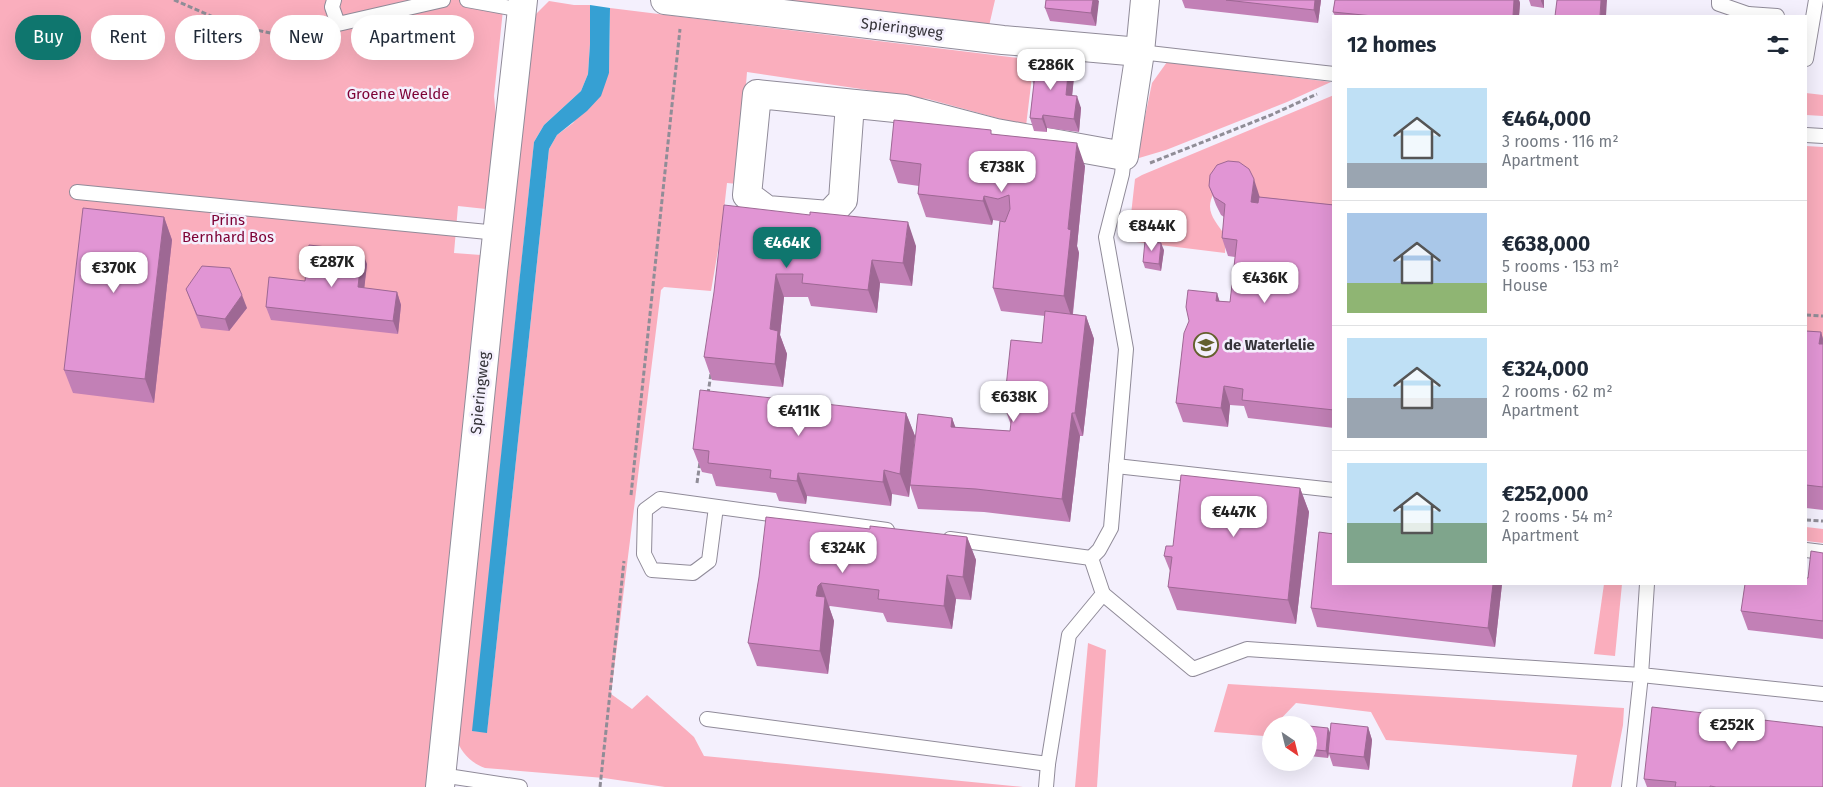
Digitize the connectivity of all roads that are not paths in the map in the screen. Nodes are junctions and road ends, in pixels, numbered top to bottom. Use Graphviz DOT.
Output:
graph roads {
  1 [pos="334,0"];
  2 [pos="443,0"];
  3 [pos="467,0"];
  4 [pos="1145,0"];
  5 [pos="1719,0"];
  6 [pos="1816,0"];
  7 [pos="674,1"];
  8 [pos="523,5"];
  9 [pos="1748,15"];
  10 [pos="1814,19"];
  11 [pos="1140,52"];
  12 [pos="1807,54"];
  13 [pos="1332,74"];
  14 [pos="850,104"];
  15 [pos="1807,135"];
  16 [pos="1823,136"];
  17 [pos="1123,165"];
  18 [pos="77,192"];
  19 [pos="498,233"];
  20 [pos="1116,466"];
  21 [pos="1332,490"];
  22 [pos="716,507"];
  23 [pos="903,532"];
  24 [pos="933,536"];
  25 [pos="1807,550"];
  26 [pos="1823,552"];
  27 [pos="1091,558"];
  28 [pos="1647,585"];
  29 [pos="1103,594"];
  30 [pos="1641,675"];
  31 [pos="1823,694"];
  32 [pos="707,719"];
  33 [pos="1048,764"];
  34 [pos="440,781"];
  35 [pos="520,787"];
  36 [pos="1046,787"];
  37 [pos="1629,787"];
  1 -- 2 [label="lane"];
  3 -- 8 [label="lane"];
  4 -- 11 [label="street"];
  5 -- 9 [label="lane"];
  6 -- 10 [label="lane"];
  7 -- 11 [label="street, Spieringweg"];
  8 -- 19 [label="street, Spieringweg"];
  10 -- 12 [label="lane"];
  11 -- 13 [label="lane, Spieringweg"];
  11 -- 17 [label="street"];
  14 -- 14 [label="street"];
  14 -- 17 [label="street"];
  15 -- 16 [label="lane"];
  17 -- 20 [label="lane"];
  18 -- 19 [label="lane"];
  19 -- 34 [label="street, Spieringweg"];
  20 -- 21 [label="lane"];
  20 -- 27 [label="lane"];
  22 -- 22 [label="lane"];
  22 -- 23 [label="lane"];
  24 -- 27 [label="lane"];
  25 -- 26 [label="lane"];
  27 -- 29 [label="lane"];
  28 -- 30 [label="lane"];
  29 -- 30 [label="lane"];
  29 -- 33 [label="lane"];
  30 -- 31 [label="lane"];
  30 -- 37 [label="lane"];
  32 -- 33 [label="lane"];
  33 -- 36 [label="lane"];
  34 -- 35 [label="lane"];
}
